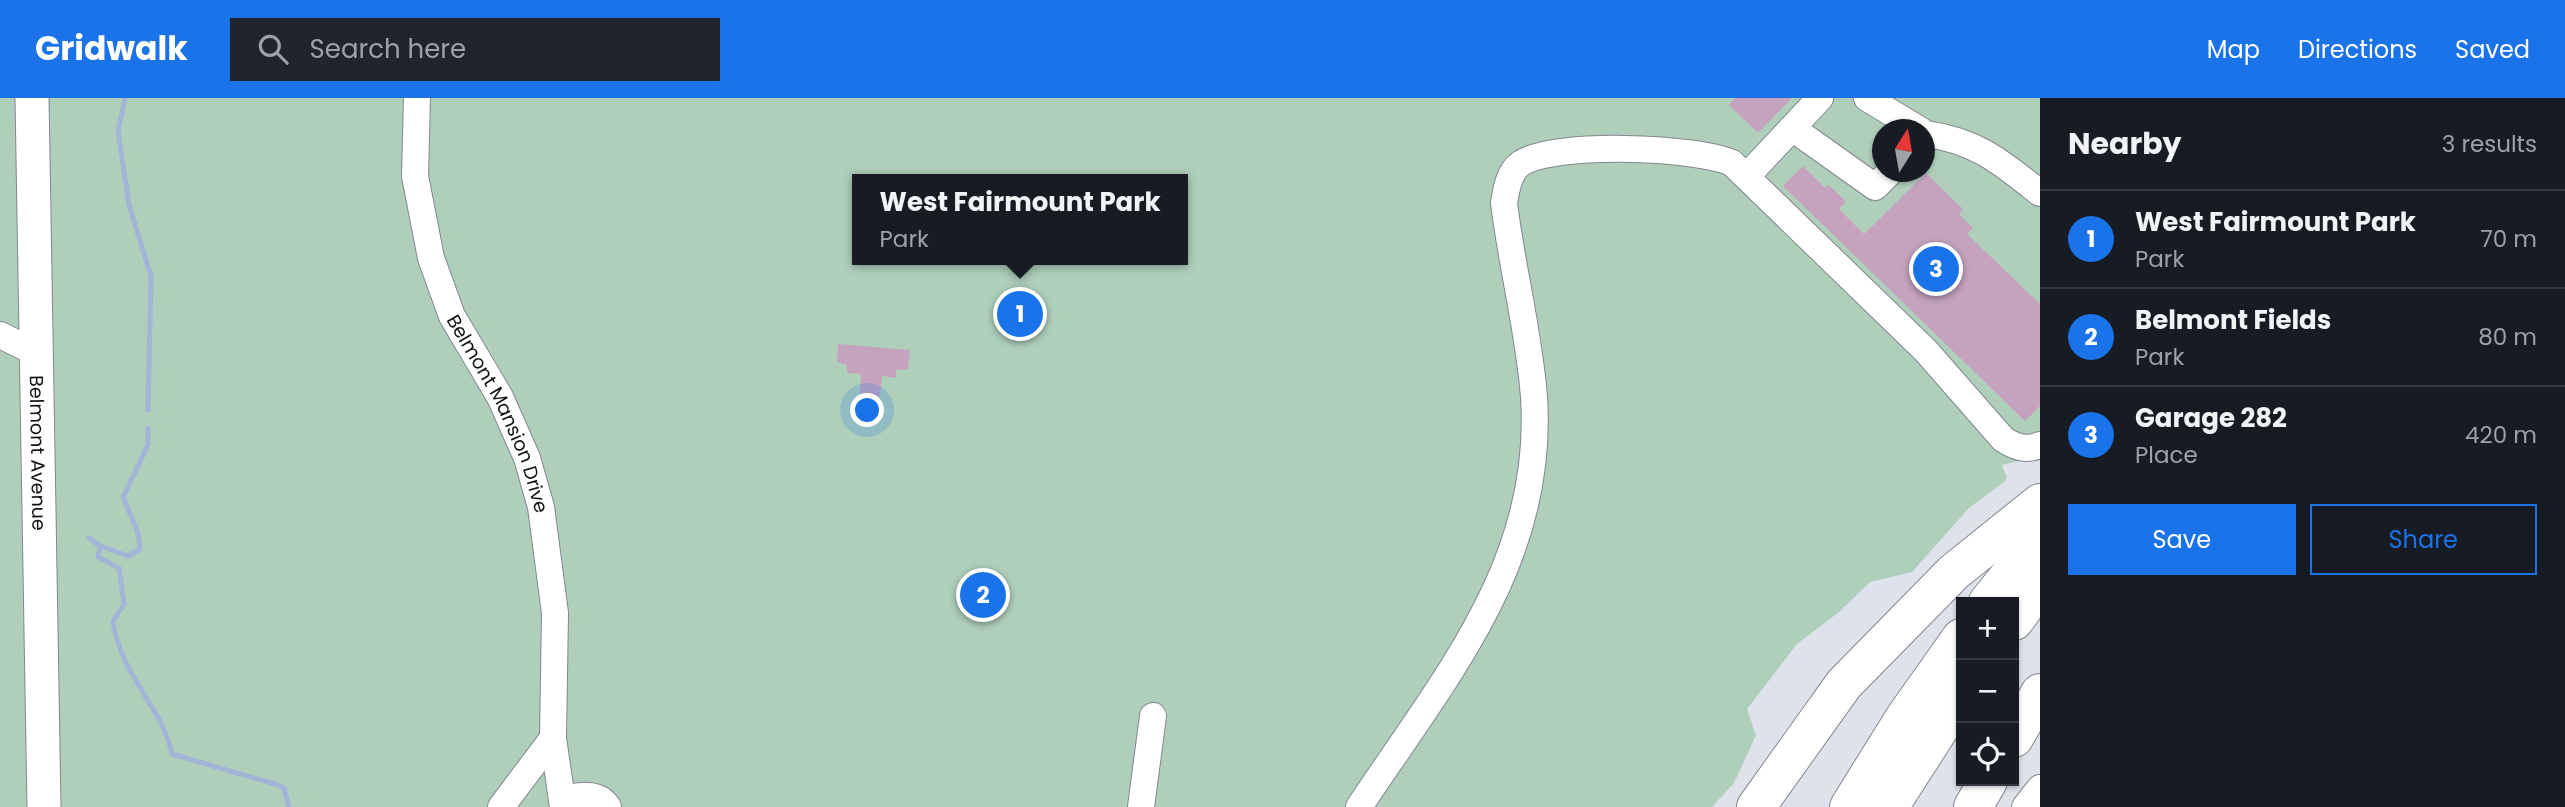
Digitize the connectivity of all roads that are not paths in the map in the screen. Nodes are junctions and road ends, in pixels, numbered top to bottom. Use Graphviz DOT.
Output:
graph roads {
  1 [pos="32,98"];
  2 [pos="417,98"];
  3 [pos="1820,98"];
  4 [pos="1867,98"];
  5 [pos="1901,119"];
  6 [pos="1792,128"];
  7 [pos="1935,135"];
  8 [pos="1748,175"];
  9 [pos="1880,182"];
  10 [pos="2040,193"];
  11 [pos="0,335"];
  12 [pos="37,353"];
  13 [pos="2040,445"];
  14 [pos="2040,503"];
  15 [pos="2040,538"];
  16 [pos="2040,586"];
  17 [pos="1992,597"];
  18 [pos="2019,614"];
  19 [pos="1956,645"];
  20 [pos="2040,693"];
  21 [pos="1956,703"];
  22 [pos="1153,716"];
  23 [pos="2019,729"];
  24 [pos="553,738"];
  25 [pos="1986,786"];
  26 [pos="2040,788"];
  27 [pos="562,803"];
  28 [pos="44,807"];
  29 [pos="501,807"];
  30 [pos="608,807"];
  31 [pos="1141,807"];
  32 [pos="1359,807"];
  33 [pos="1756,807"];
  34 [pos="1849,807"];
  35 [pos="1889,807"];
  36 [pos="1973,807"];
  37 [pos="2025,807"];
  1 -- 12 [label="main road, Belmont Avenue"];
  2 -- 24 [label="street, Belmont Mansion Drive"];
  3 -- 6 [label="street"];
  4 -- 5 [label="street"];
  6 -- 8 [label="street"];
  6 -- 9 [label="street"];
  7 -- 10 [label="street"];
  8 -- 13 [label="street"];
  8 -- 32 [label="street"];
  11 -- 12 [label="street"];
  12 -- 28 [label="main road, Belmont Avenue"];
  14 -- 33 [label="highway"];
  15 -- 17 [label="highway"];
  16 -- 18 [label="highway"];
  19 -- 34 [label="highway"];
  20 -- 23 [label="highway"];
  21 -- 35 [label="highway"];
  22 -- 31 [label="street"];
  24 -- 27 [label="street, Belmont Mansion Drive"];
  24 -- 29 [label="street"];
  25 -- 36 [label="highway"];
  26 -- 37 [label="street"];
  27 -- 30 [label="street"];
}
